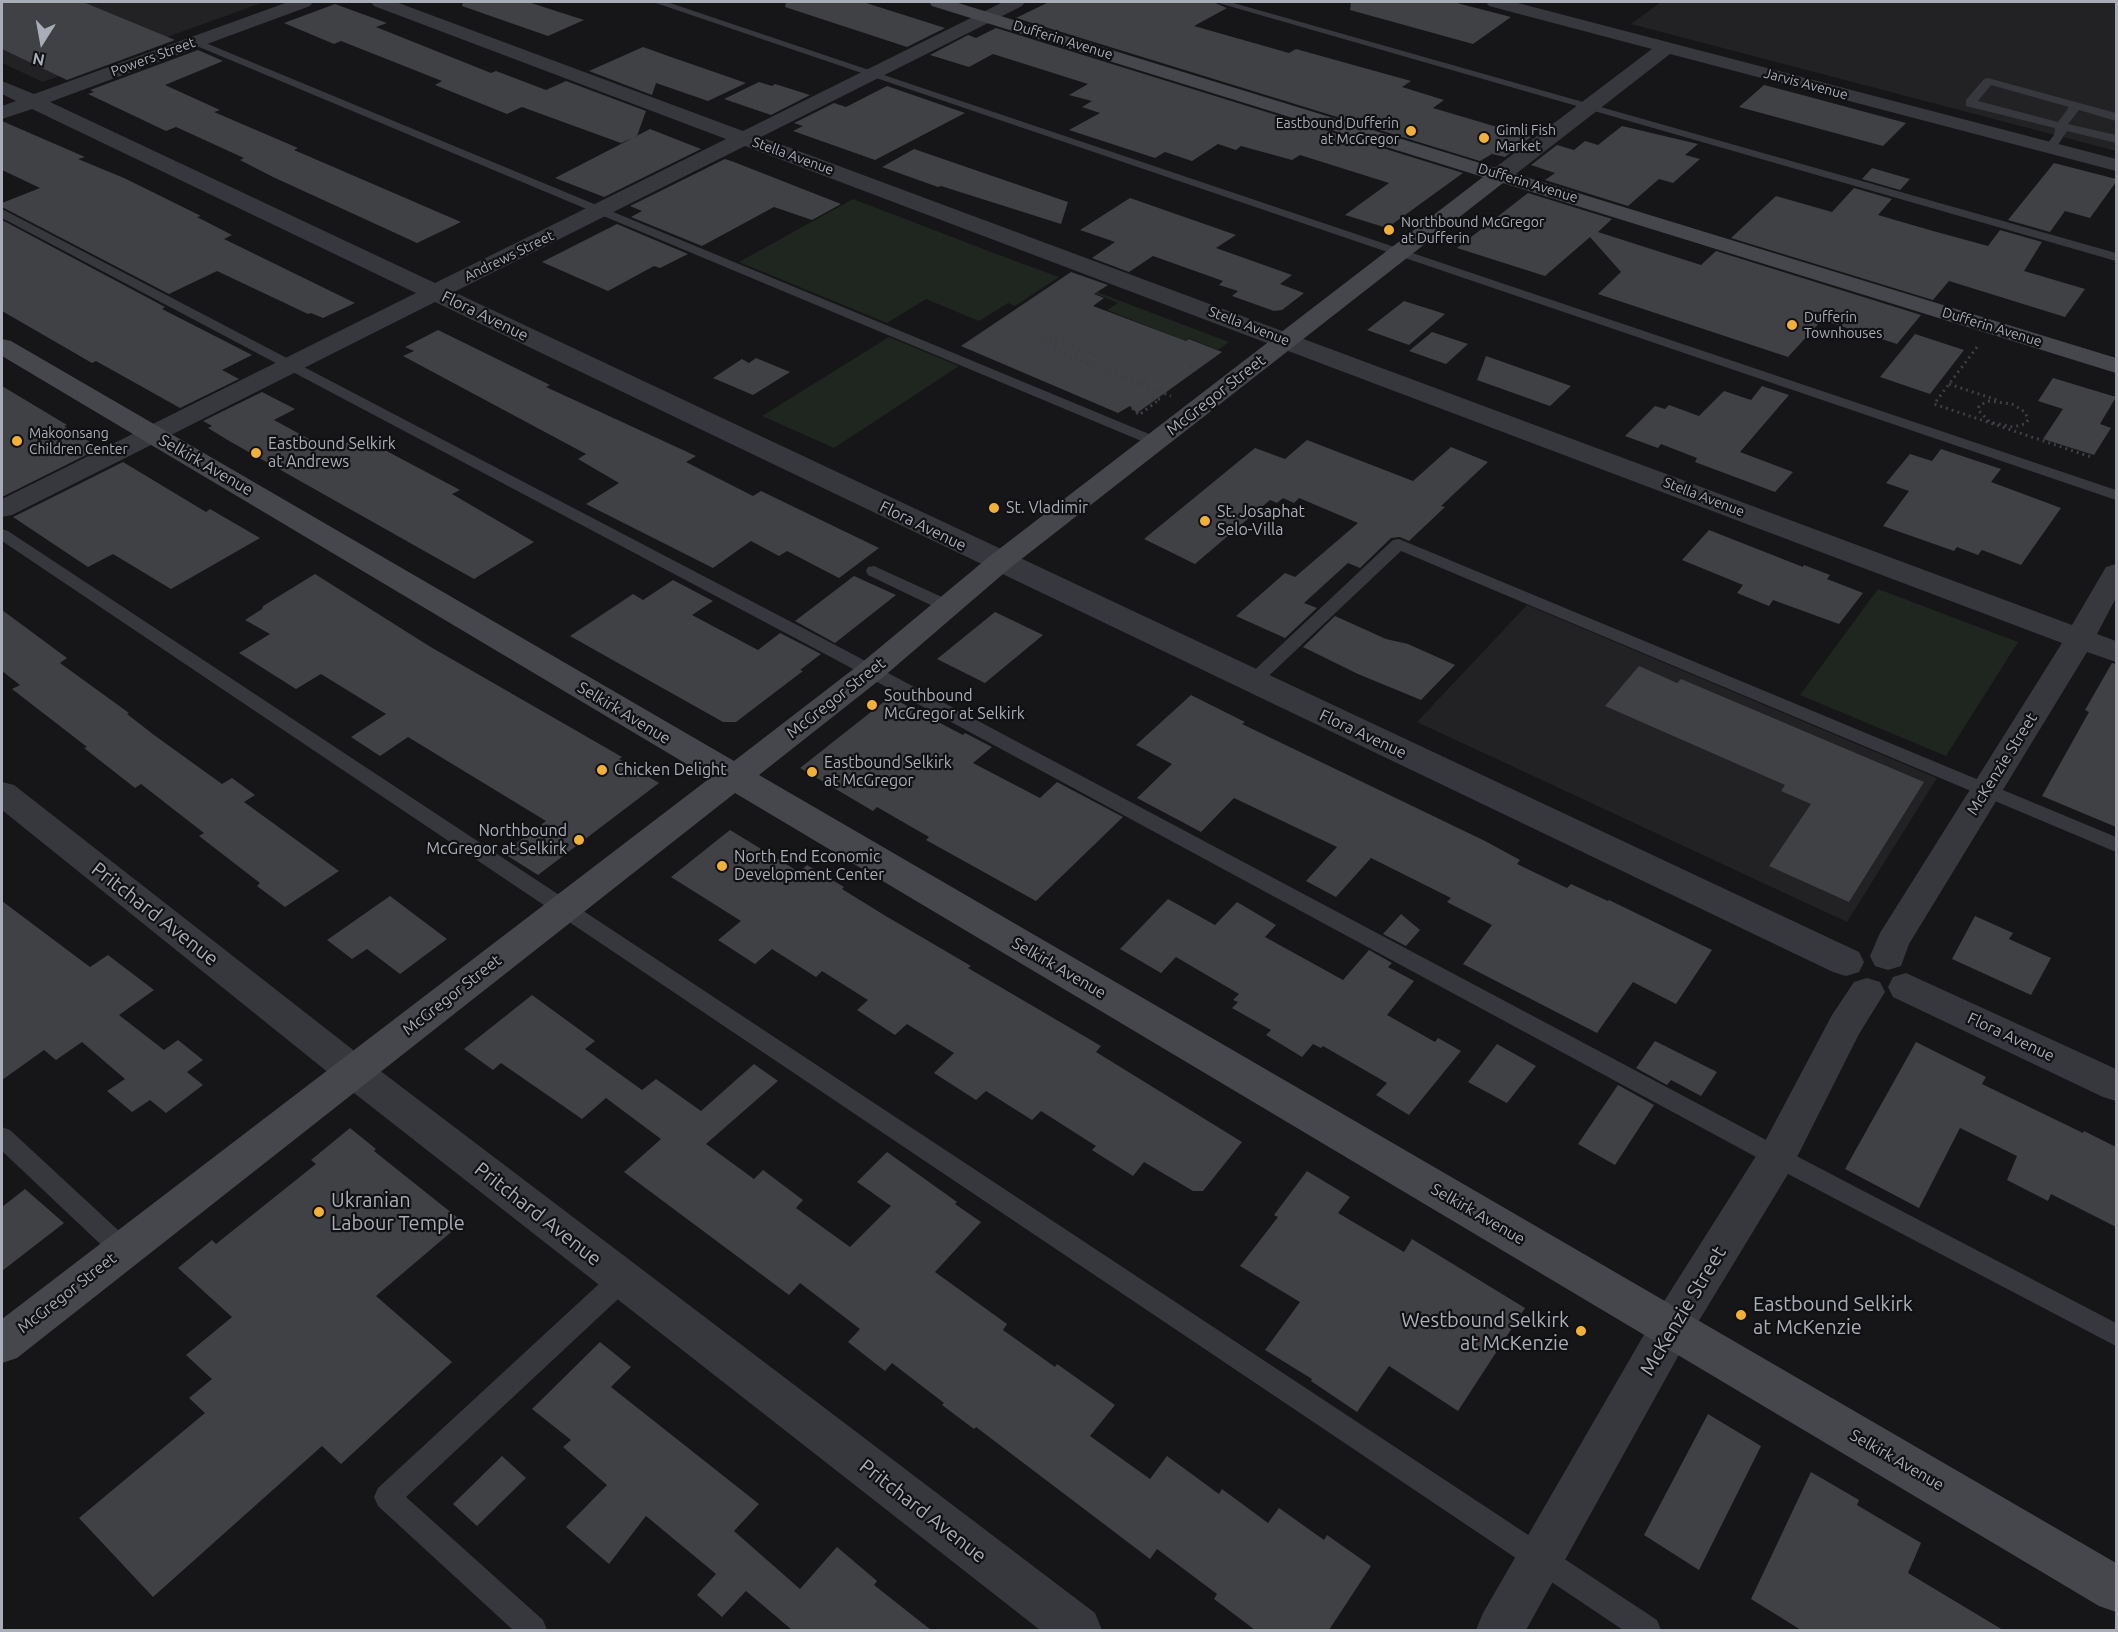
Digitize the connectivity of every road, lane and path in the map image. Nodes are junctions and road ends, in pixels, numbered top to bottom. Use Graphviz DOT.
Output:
graph roads {
  1 [pos="304,2"];
  2 [pos="380,2"];
  3 [pos="658,2"];
  4 [pos="938,2"];
  5 [pos="1016,2"];
  6 [pos="1220,2"];
  7 [pos="1495,2"];
  8 [pos="988,17"];
  9 [pos="196,42"];
  10 [pos="1667,47"];
  11 [pos="871,75"];
  12 [pos="2,87"];
  13 [pos="32,102"];
  14 [pos="2076,105"];
  15 [pos="1589,107"];
  16 [pos="2,113"];
  17 [pos="2116,117"];
  18 [pos="2061,126"];
  19 [pos="746,138"];
  20 [pos="2116,139"];
  21 [pos="2050,148"];
  22 [pos="2116,165"];
  23 [pos="1500,175"];
  24 [pos="601,211"];
  25 [pos="2,213"];
  26 [pos="1400,252"];
  27 [pos="2116,257"];
  28 [pos="435,292"];
  29 [pos="1983,339"];
  30 [pos="1288,340"];
  31 [pos="1036,343"];
  32 [pos="2,346"];
  33 [pos="1053,350"];
  34 [pos="292,364"];
  35 [pos="1094,366"];
  36 [pos="1190,366"];
  37 [pos="2116,366"];
  38 [pos="1204,372"];
  39 [pos="1149,377"];
  40 [pos="1140,384"];
  41 [pos="1949,384"];
  42 [pos="1171,397"];
  43 [pos="2004,402"];
  44 [pos="1140,404"];
  45 [pos="1149,408"];
  46 [pos="1997,425"];
  47 [pos="152,433"];
  48 [pos="1156,442"];
  49 [pos="2091,457"];
  50 [pos="2116,495"];
  51 [pos="2,509"];
  52 [pos="2,534"];
  53 [pos="1000,562"];
  54 [pos="874,571"];
  55 [pos="2116,573"];
  56 [pos="949,607"];
  57 [pos="2079,638"];
  58 [pos="2116,652"];
  59 [pos="871,671"];
  60 [pos="1252,682"];
  61 [pos="734,778"];
  62 [pos="1986,789"];
  63 [pos="2,793"];
  64 [pos="2116,845"];
  65 [pos="564,909"];
  66 [pos="1888,956"];
  67 [pos="1846,962"];
  68 [pos="1906,987"];
  69 [pos="1867,992"];
  70 [pos="353,1071"];
  71 [pos="2116,1086"];
  72 [pos="2,1137"];
  73 [pos="1777,1157"];
  74 [pos="123,1250"];
  75 [pos="622,1279"];
  76 [pos="1671,1328"];
  77 [pos="2116,1335"];
  78 [pos="2,1344"];
  79 [pos="1541,1560"];
  80 [pos="2116,1589"];
  81 [pos="533,1630"];
  82 [pos="1078,1630"];
  83 [pos="1500,1630"];
  84 [pos="1647,1630"];
  1 -- 9 [label="street, Powers Street"];
  2 -- 19 [label="street, Stella Avenue"];
  3 -- 11 [label="lane"];
  4 -- 8 [label="main road, Dufferin Avenue"];
  5 -- 8 [label="street, Andrews Street"];
  6 -- 15 [label="lane"];
  7 -- 10 [label="street, Jarvis Avenue"];
  8 -- 11 [label="street, Andrews Street"];
  8 -- 23 [label="main road, Dufferin Avenue"];
  9 -- 13 [label="street, Powers Street"];
  9 -- 24 [label="lane"];
  10 -- 15 [label="street, McGregor Street"];
  10 -- 21 [label="street, Jarvis Avenue"];
  11 -- 19 [label="street, Andrews Street"];
  11 -- 26 [label="lane"];
  12 -- 13 [label="street, Flora Avenue"];
  13 -- 16 [label="street, Powers Street"];
  13 -- 28 [label="street, Flora Avenue"];
  14 -- 17 [label="lane"];
  14 -- 18 [label="lane"];
  14 -- 18 [label="lane"];
  15 -- 23 [label="street, McGregor Street"];
  15 -- 27 [label="lane"];
  18 -- 20 [label="lane"];
  18 -- 21 [label="lane"];
  19 -- 24 [label="street, Andrews Street"];
  19 -- 30 [label="street, Stella Avenue"];
  21 -- 22 [label="street, Jarvis Avenue"];
  23 -- 26 [label="main road, McGregor Street"];
  23 -- 37 [label="main road, Dufferin Avenue"];
  24 -- 28 [label="street, Andrews Street"];
  24 -- 48 [label="lane"];
  25 -- 34 [label="lane"];
  26 -- 30 [label="main road, McGregor Street"];
  26 -- 50 [label="lane"];
  28 -- 34 [label="street, Andrews Street"];
  28 -- 53 [label="street, Flora Avenue"];
  29 -- 41 [label="path"];
  30 -- 48 [label="main road, McGregor Street"];
  30 -- 57 [label="street, Stella Avenue"];
  31 -- 33 [label="path"];
  32 -- 47 [label="main road, Selkirk Avenue"];
  33 -- 35 [label="path"];
  33 -- 35 [label="path"];
  34 -- 47 [label="street, Andrews Street"];
  34 -- 59 [label="lane"];
  35 -- 40 [label="path"];
  36 -- 38 [label="path"];
  39 -- 40 [label="path"];
  40 -- 42 [label="path"];
  41 -- 43 [label="path"];
  41 -- 46 [label="path"];
  43 -- 46 [label="path"];
  43 -- 46 [label="path"];
  44 -- 45 [label="path"];
  44 -- 45 [label="path"];
  44 -- 45 [label="path"];
  46 -- 49 [label="path"];
  47 -- 51 [label="street, Andrews Street"];
  47 -- 61 [label="main road, Selkirk Avenue"];
  48 -- 53 [label="main road, McGregor Street"];
  52 -- 65 [label="lane"];
  53 -- 56 [label="main road, McGregor Street"];
  53 -- 60 [label="street, Flora Avenue"];
  54 -- 56 [label="lane"];
  55 -- 57 [label="street, McKenzie Street"];
  56 -- 59 [label="main road, McGregor Street"];
  57 -- 58 [label="street, Stella Avenue"];
  57 -- 62 [label="street, McKenzie Street"];
  59 -- 61 [label="main road, McGregor Street"];
  59 -- 73 [label="lane"];
  60 -- 62 [label="lane"];
  60 -- 67 [label="street, Flora Avenue"];
  61 -- 65 [label="main road, McGregor Street"];
  61 -- 76 [label="main road, Selkirk Avenue"];
  62 -- 64 [label="lane"];
  62 -- 66 [label="street, McKenzie Street"];
  63 -- 70 [label="street, Pritchard Avenue"];
  65 -- 70 [label="main road, McGregor Street"];
  65 -- 79 [label="lane"];
  66 -- 67 [label="street"];
  66 -- 68 [label="street"];
  67 -- 69 [label="street"];
  68 -- 69 [label="street"];
  68 -- 71 [label="street, Flora Avenue"];
  69 -- 73 [label="street, McKenzie Street"];
  70 -- 74 [label="main road, McGregor Street"];
  70 -- 75 [label="street, Pritchard Avenue"];
  72 -- 74 [label="lane"];
  73 -- 76 [label="street, McKenzie Street"];
  73 -- 77 [label="lane"];
  74 -- 78 [label="main road, McGregor Street"];
  75 -- 81 [label="lane"];
  75 -- 82 [label="street, Pritchard Avenue"];
  76 -- 79 [label="street, McKenzie Street"];
  76 -- 80 [label="main road, Selkirk Avenue"];
  79 -- 83 [label="street, McKenzie Street"];
  79 -- 84 [label="lane"];
}
